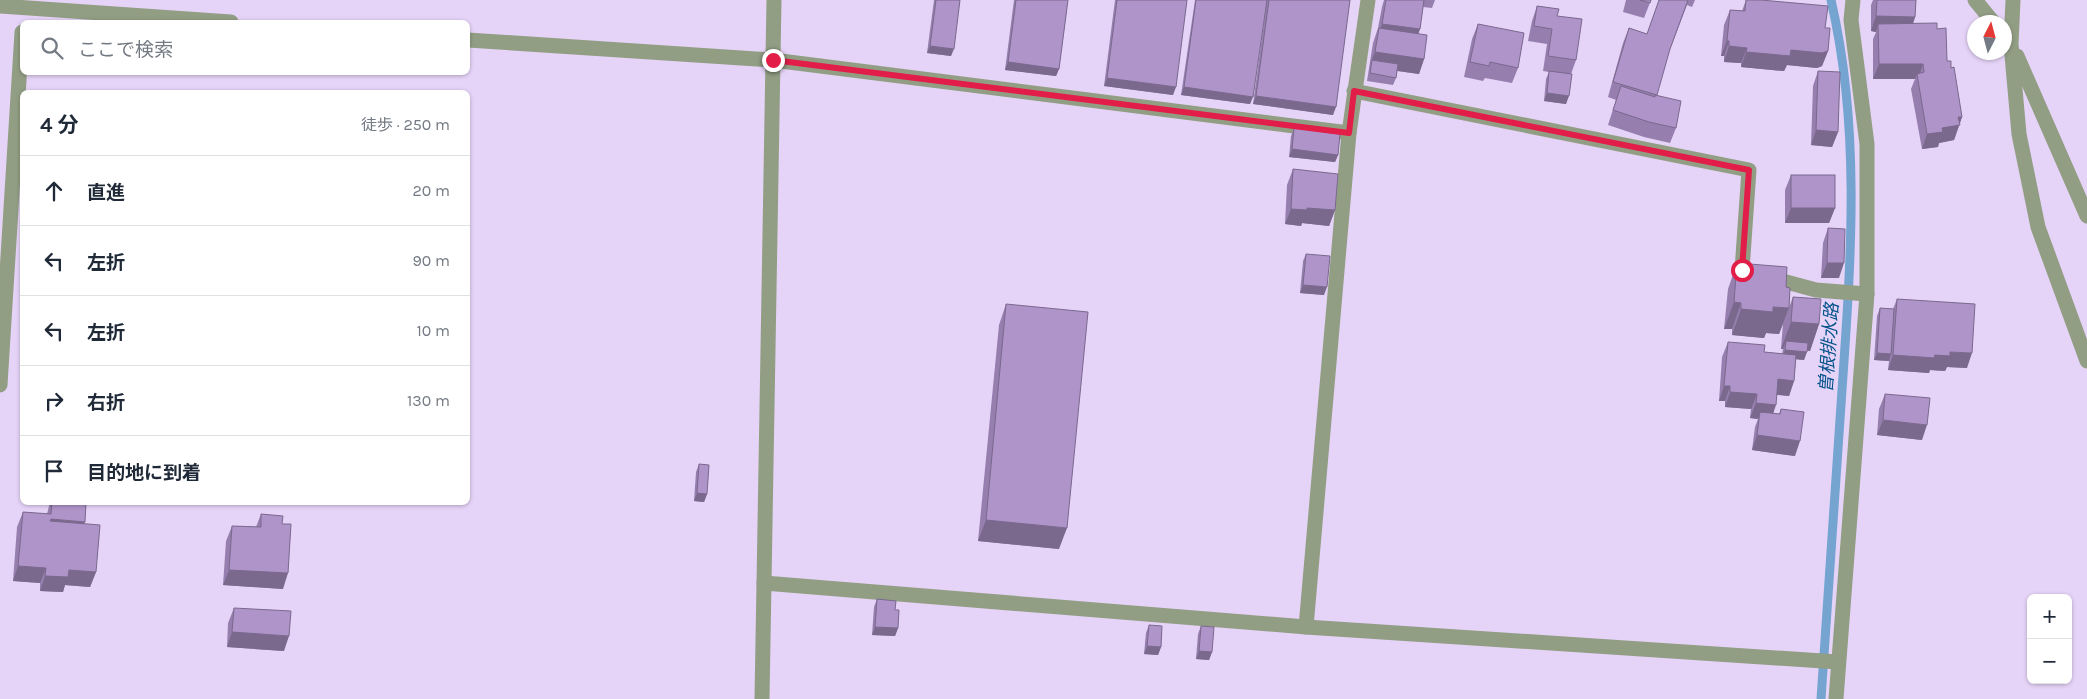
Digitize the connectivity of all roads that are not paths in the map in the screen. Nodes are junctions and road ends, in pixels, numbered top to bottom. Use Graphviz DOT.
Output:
graph roads {
  1 [pos="774,0"];
  2 [pos="1368,0"];
  3 [pos="1853,0"];
  4 [pos="1975,0"];
  5 [pos="2013,0"];
  6 [pos="0,6"];
  7 [pos="24,10"];
  8 [pos="1988,15"];
  9 [pos="2011,15"];
  10 [pos="196,20"];
  11 [pos="470,40"];
  12 [pos="2012,49"];
  13 [pos="773,60"];
  14 [pos="2010,60"];
  15 [pos="20,64"];
  16 [pos="1354,91"];
  17 [pos="1349,133"];
  18 [pos="2087,216"];
  19 [pos="1864,294"];
  20 [pos="2087,361"];
  21 [pos="0,385"];
  22 [pos="764,582"];
  23 [pos="1306,627"];
  24 [pos="1836,662"];
  25 [pos="762,699"];
  26 [pos="1836,699"];
  1 -- 13 [label="street"];
  2 -- 16 [label="street"];
  3 -- 19 [label="street"];
  4 -- 8 [label="street"];
  5 -- 9 [label="street"];
  6 -- 7 [label="street"];
  7 -- 10 [label="street"];
  11 -- 13 [label="street"];
  12 -- 18 [label="street"];
  13 -- 17 [label="street"];
  13 -- 22 [label="street"];
  14 -- 20 [label="street"];
  15 -- 21 [label="street"];
  16 -- 17 [label="street"];
  16 -- 19 [label="street"];
  17 -- 23 [label="street"];
  19 -- 24 [label="street"];
  22 -- 23 [label="street"];
  22 -- 25 [label="street"];
  23 -- 24 [label="street"];
  24 -- 26 [label="street"];
}
